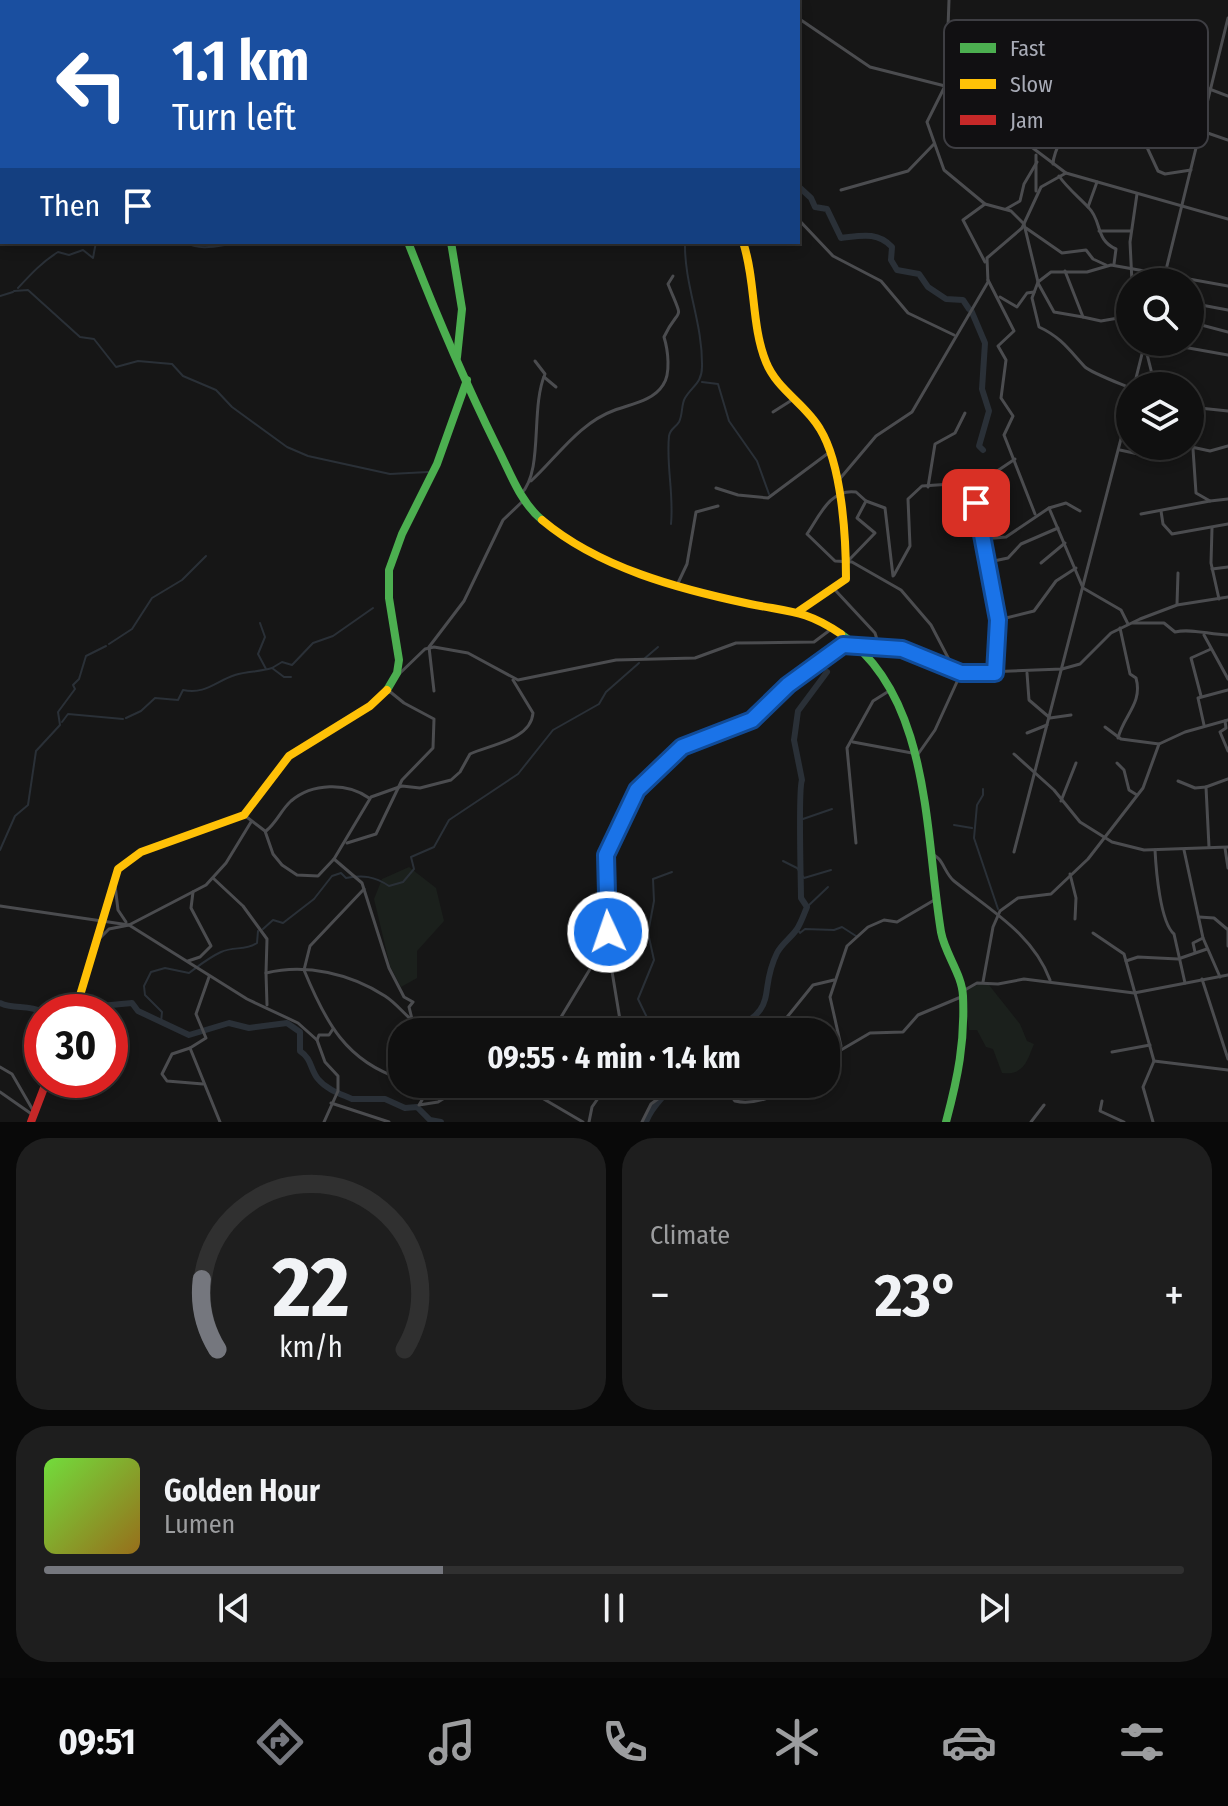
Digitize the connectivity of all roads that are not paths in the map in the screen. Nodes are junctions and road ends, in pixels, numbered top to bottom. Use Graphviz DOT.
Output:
graph roads {
  1 [pos="949,0"];
  2 [pos="1228,18"];
  3 [pos="800,20"];
  4 [pos="948,20"];
  5 [pos="800,26"];
  6 [pos="808,27"];
  7 [pos="944,84"];
  8 [pos="944,88"];
  9 [pos="1208,88"];
  10 [pos="1211,90"];
  11 [pos="1228,96"];
  12 [pos="1208,100"];
  13 [pos="1208,133"];
  14 [pos="1228,140"];
  15 [pos="934,144"];
  16 [pos="1030,148"];
  17 [pos="1056,148"];
  18 [pos="1147,148"];
  19 [pos="1195,148"];
  20 [pos="1035,152"];
  21 [pos="1037,162"];
  22 [pos="1053,164"];
  23 [pos="1191,170"];
  24 [pos="1066,173"];
  25 [pos="1059,176"];
  26 [pos="1097,182"];
  27 [pos="841,190"];
  28 [pos="1137,194"];
  29 [pos="1036,195"];
  30 [pos="985,204"];
  31 [pos="1180,206"];
  32 [pos="1088,207"];
  33 [pos="1006,209"];
  34 [pos="1228,219"];
  35 [pos="800,221"];
  36 [pos="1025,226"];
  37 [pos="1131,231"];
  38 [pos="1098,232"];
  39 [pos="409,244"];
  40 [pos="451,244"];
  41 [pos="744,244"];
  42 [pos="985,263"];
  43 [pos="1106,265"];
  44 [pos="1114,265"];
  45 [pos="1127,268"];
  46 [pos="1131,268"];
  47 [pos="1165,268"];
  48 [pos="1065,271"];
  49 [pos="673,276"];
  50 [pos="988,280"];
  51 [pos="1204,281"];
  52 [pos="1038,282"];
  53 [pos="1228,286"];
  54 [pos="1034,292"];
  55 [pos="1000,297"];
  56 [pos="1204,306"];
  57 [pos="1228,310"];
  58 [pos="1083,317"];
  59 [pos="1116,318"];
  60 [pos="1204,324"];
  61 [pos="1228,332"];
  62 [pos="955,336"];
  63 [pos="1204,351"];
  64 [pos="1228,355"];
  65 [pos="457,357"];
  66 [pos="535,361"];
  67 [pos="544,377"];
  68 [pos="467,380"];
  69 [pos="1116,383"];
  70 [pos="556,387"];
  71 [pos="792,400"];
  72 [pos="1204,408"];
  73 [pos="1228,411"];
  74 [pos="773,412"];
  75 [pos="965,413"];
  76 [pos="1228,446"];
  77 [pos="1204,450"];
  78 [pos="830,453"];
  79 [pos="1015,459"];
  80 [pos="1117,460"];
  81 [pos="1194,460"];
  82 [pos="531,481"];
  83 [pos="835,484"];
  84 [pos="970,484"];
  85 [pos="928,487"];
  86 [pos="716,488"];
  87 [pos="837,495"];
  88 [pos="522,497"];
  89 [pos="1228,499"];
  90 [pos="866,501"];
  91 [pos="1210,501"];
  92 [pos="718,506"];
  93 [pos="1049,508"];
  94 [pos="1080,511"];
  95 [pos="1161,511"];
  96 [pos="1035,514"];
  97 [pos="1141,514"];
  98 [pos="1228,524"];
  99 [pos="1058,528"];
  100 [pos="1212,528"];
  101 [pos="983,539"];
  102 [pos="1065,543"];
  103 [pos="847,561"];
  104 [pos="989,562"];
  105 [pos="1041,563"];
  106 [pos="1228,567"];
  107 [pos="1076,568"];
  108 [pos="1212,569"];
  109 [pos="1178,573"];
  110 [pos="893,576"];
  111 [pos="892,583"];
  112 [pos="676,587"];
  113 [pos="837,588"];
  114 [pos="1083,588"];
  115 [pos="1228,597"];
  116 [pos="1219,599"];
  117 [pos="1177,605"];
  118 [pos="799,611"];
  119 [pos="998,620"];
  120 [pos="1129,624"];
  121 [pos="833,628"];
  122 [pos="1120,628"];
  123 [pos="1204,635"];
  124 [pos="1228,635"];
  125 [pos="858,646"];
  126 [pos="879,646"];
  127 [pos="429,647"];
  128 [pos="1211,649"];
  129 [pos="1226,667"];
  130 [pos="1062,669"];
  131 [pos="955,672"];
  132 [pos="961,673"];
  133 [pos="995,673"];
  134 [pos="1027,673"];
  135 [pos="397,676"];
  136 [pos="1228,679"];
  137 [pos="513,680"];
  138 [pos="892,689"];
  139 [pos="388,690"];
  140 [pos="1228,690"];
  141 [pos="434,691"];
  142 [pos="1201,696"];
  143 [pos="1071,715"];
  144 [pos="1050,718"];
  145 [pos="1227,720"];
  146 [pos="1047,725"];
  147 [pos="1204,726"];
  148 [pos="1105,727"];
  149 [pos="1027,733"];
  150 [pos="1118,738"];
  151 [pos="852,742"];
  152 [pos="1159,744"];
  153 [pos="1228,751"];
  154 [pos="1014,754"];
  155 [pos="916,756"];
  156 [pos="1076,763"];
  157 [pos="1117,763"];
  158 [pos="1036,777"];
  159 [pos="1228,779"];
  160 [pos="1178,781"];
  161 [pos="1206,787"];
  162 [pos="398,788"];
  163 [pos="1137,795"];
  164 [pos="369,798"];
  165 [pos="1061,801"];
  166 [pos="247,818"];
  167 [pos="265,831"];
  168 [pos="1105,839"];
  169 [pos="347,843"];
  170 [pos="856,843"];
  171 [pos="1209,847"];
  172 [pos="1227,847"];
  173 [pos="1184,849"];
  174 [pos="1155,850"];
  175 [pos="1014,852"];
  176 [pos="930,854"];
  177 [pos="334,859"];
  178 [pos="1228,868"];
  179 [pos="1070,874"];
  180 [pos="212,877"];
  181 [pos="114,884"];
  182 [pos="364,889"];
  183 [pos="193,892"];
  184 [pos="936,899"];
  185 [pos="0,906"];
  186 [pos="999,914"];
  187 [pos="1199,917"];
  188 [pos="104,918"];
  189 [pos="1075,919"];
  190 [pos="129,925"];
  191 [pos="1227,929"];
  192 [pos="1093,933"];
  193 [pos="1203,938"];
  194 [pos="607,941"];
  195 [pos="95,944"];
  196 [pos="1228,946"];
  197 [pos="1207,949"];
  198 [pos="1195,953"];
  199 [pos="1178,959"];
  200 [pos="183,960"];
  201 [pos="1126,961"];
  202 [pos="304,970"];
  203 [pos="266,973"];
  204 [pos="1228,975"];
  205 [pos="209,977"];
  206 [pos="1220,977"];
  207 [pos="1202,979"];
  208 [pos="834,980"];
  209 [pos="1050,980"];
  210 [pos="983,982"];
  211 [pos="1185,983"];
  212 [pos="1134,993"];
  213 [pos="80,994"];
  214 [pos="962,994"];
  215 [pos="268,1009"];
  216 [pos="410,1018"];
  217 [pos="412,1018"];
  218 [pos="560,1018"];
  219 [pos="620,1018"];
  220 [pos="786,1018"];
  221 [pos="834,1018"];
  222 [pos="334,1028"];
  223 [pos="317,1040"];
  224 [pos="1150,1045"];
  225 [pos="190,1048"];
  226 [pos="840,1051"];
  227 [pos="1112,1052"];
  228 [pos="1228,1059"];
  229 [pos="1154,1061"];
  230 [pos="0,1067"];
  231 [pos="1228,1070"];
  232 [pos="388,1075"];
  233 [pos="203,1084"];
  234 [pos="0,1092"];
  235 [pos="422,1098"];
  236 [pos="441,1098"];
  237 [pos="542,1098"];
  238 [pos="598,1098"];
  239 [pos="659,1098"];
  240 [pos="733,1098"];
  241 [pos="771,1098"];
  242 [pos="1102,1101"];
  243 [pos="331,1103"];
  244 [pos="1044,1105"];
  245 [pos="32,1116"];
  246 [pos="220,1122"];
  247 [pos="324,1122"];
  248 [pos="388,1122"];
  249 [pos="586,1122"];
  250 [pos="642,1122"];
  251 [pos="946,1122"];
  252 [pos="1031,1122"];
  253 [pos="1124,1122"];
  254 [pos="1153,1122"];
  1 -- 4 [label="street"];
  2 -- 10 [label="street"];
  3 -- 6 [label="street"];
  5 -- 6 [label="street"];
  6 -- 7 [label="street"];
  8 -- 15 [label="street"];
  9 -- 10 [label="street"];
  10 -- 11 [label="street"];
  10 -- 12 [label="street"];
  13 -- 14 [label="street"];
  15 -- 27 [label="street"];
  15 -- 30 [label="street"];
  16 -- 20 [label="street"];
  17 -- 22 [label="street"];
  18 -- 23 [label="street"];
  19 -- 23 [label="street"];
  20 -- 21 [label="street"];
  20 -- 22 [label="street"];
  21 -- 29 [label="street"];
  21 -- 33 [label="street"];
  22 -- 24 [label="street"];
  23 -- 31 [label="street"];
  24 -- 25 [label="street"];
  24 -- 26 [label="street"];
  25 -- 29 [label="street"];
  25 -- 32 [label="street"];
  26 -- 28 [label="street"];
  26 -- 32 [label="street"];
  28 -- 31 [label="street"];
  28 -- 37 [label="street"];
  29 -- 36 [label="street"];
  30 -- 33 [label="street"];
  30 -- 42 [label="street"];
  31 -- 34 [label="street"];
  31 -- 47 [label="street"];
  32 -- 38 [label="street"];
  33 -- 36 [label="street"];
  35 -- 62 [label="street"];
  36 -- 42 [label="street"];
  36 -- 43 [label="street"];
  36 -- 52 [label="street"];
  37 -- 38 [label="street"];
  37 -- 46 [label="street"];
  38 -- 44 [label="street"];
  39 -- 65 [label="street"];
  40 -- 65 [label="street"];
  41 -- 71 [label="street"];
  42 -- 50 [label="street"];
  43 -- 44 [label="street"];
  43 -- 48 [label="street"];
  44 -- 45 [label="street"];
  48 -- 52 [label="street"];
  48 -- 58 [label="street"];
  49 -- 82 [label="street"];
  50 -- 55 [label="street"];
  50 -- 62 [label="street"];
  51 -- 53 [label="street"];
  52 -- 54 [label="street"];
  52 -- 58 [label="street"];
  54 -- 55 [label="street"];
  54 -- 69 [label="street"];
  55 -- 79 [label="street"];
  56 -- 57 [label="street"];
  58 -- 59 [label="street"];
  60 -- 61 [label="street"];
  62 -- 83 [label="street"];
  63 -- 64 [label="street"];
  65 -- 68 [label="street"];
  66 -- 67 [label="street"];
  67 -- 70 [label="street"];
  67 -- 82 [label="street"];
  68 -- 88 [label="street"];
  68 -- 135 [label="street"];
  71 -- 74 [label="street"];
  71 -- 78 [label="street"];
  72 -- 73 [label="street"];
  75 -- 85 [label="street"];
  76 -- 77 [label="street"];
  78 -- 83 [label="street"];
  78 -- 86 [label="street"];
  79 -- 84 [label="street"];
  79 -- 96 [label="street"];
  80 -- 114 [label="street"];
  81 -- 91 [label="street"];
  82 -- 88 [label="street"];
  83 -- 87 [label="street"];
  84 -- 85 [label="street"];
  84 -- 101 [label="street"];
  85 -- 110 [label="street"];
  87 -- 90 [label="street"];
  87 -- 103 [label="street"];
  87 -- 103 [label="street"];
  88 -- 112 [label="street"];
  88 -- 127 [label="street"];
  89 -- 91 [label="street"];
  90 -- 103 [label="street"];
  90 -- 110 [label="street"];
  91 -- 95 [label="street"];
  92 -- 112 [label="street"];
  93 -- 94 [label="street"];
  93 -- 96 [label="street"];
  93 -- 99 [label="street"];
  95 -- 97 [label="street"];
  95 -- 100 [label="street"];
  96 -- 101 [label="street"];
  98 -- 100 [label="street"];
  99 -- 102 [label="street"];
  99 -- 104 [label="street"];
  100 -- 108 [label="street"];
  101 -- 104 [label="street"];
  102 -- 105 [label="street"];
  102 -- 107 [label="street"];
  103 -- 111 [label="street"];
  103 -- 113 [label="street"];
  104 -- 119 [label="street"];
  106 -- 108 [label="street"];
  107 -- 114 [label="street"];
  107 -- 119 [label="street"];
  108 -- 116 [label="street"];
  109 -- 117 [label="street"];
  110 -- 111 [label="street"];
  111 -- 131 [label="street"];
  112 -- 118 [label="street"];
  113 -- 118 [label="street"];
  113 -- 126 [label="street"];
  114 -- 120 [label="street"];
  114 -- 130 [label="street"];
  115 -- 116 [label="street"];
  116 -- 117 [label="street"];
  117 -- 120 [label="street"];
  118 -- 121 [label="street"];
  119 -- 133 [label="street"];
  120 -- 122 [label="street"];
  120 -- 123 [label="street"];
  121 -- 125 [label="street"];
  121 -- 137 [label="street"];
  122 -- 130 [label="street"];
  122 -- 150 [label="street"];
  123 -- 124 [label="street"];
  123 -- 128 [label="street"];
  125 -- 126 [label="street"];
  125 -- 138 [label="street"];
  125 -- 194 [label="street"];
  126 -- 131 [label="street"];
  127 -- 135 [label="street"];
  127 -- 137 [label="street"];
  127 -- 141 [label="street"];
  128 -- 129 [label="street"];
  128 -- 142 [label="street"];
  129 -- 136 [label="street"];
  130 -- 134 [label="street"];
  130 -- 144 [label="street"];
  131 -- 132 [label="street"];
  132 -- 133 [label="street"];
  132 -- 155 [label="street"];
  133 -- 134 [label="street"];
  134 -- 144 [label="street"];
  135 -- 139 [label="street"];
  137 -- 162 [label="street"];
  138 -- 151 [label="street"];
  138 -- 155 [label="street"];
  139 -- 162 [label="street"];
  139 -- 166 [label="street"];
  140 -- 142 [label="street"];
  142 -- 147 [label="street"];
  143 -- 144 [label="street"];
  144 -- 146 [label="street"];
  145 -- 147 [label="street"];
  145 -- 153 [label="street"];
  146 -- 149 [label="street"];
  146 -- 158 [label="street"];
  147 -- 152 [label="street"];
  148 -- 150 [label="street"];
  150 -- 152 [label="street"];
  151 -- 155 [label="street"];
  151 -- 170 [label="street"];
  152 -- 163 [label="street"];
  154 -- 158 [label="street"];
  155 -- 176 [label="street"];
  156 -- 165 [label="street"];
  157 -- 163 [label="street"];
  158 -- 165 [label="street"];
  158 -- 175 [label="street"];
  159 -- 161 [label="street"];
  160 -- 161 [label="street"];
  161 -- 171 [label="street"];
  162 -- 164 [label="street"];
  162 -- 169 [label="street"];
  163 -- 168 [label="street"];
  164 -- 167 [label="street"];
  164 -- 169 [label="street"];
  165 -- 168 [label="street"];
  166 -- 167 [label="street"];
  166 -- 180 [label="street"];
  166 -- 181 [label="street"];
  167 -- 177 [label="street"];
  168 -- 174 [label="street"];
  168 -- 179 [label="street"];
  169 -- 177 [label="street"];
  171 -- 172 [label="street"];
  171 -- 173 [label="street"];
  172 -- 178 [label="street"];
  173 -- 174 [label="street"];
  173 -- 187 [label="street"];
  174 -- 199 [label="street"];
  176 -- 184 [label="street"];
  176 -- 186 [label="street"];
  177 -- 182 [label="street"];
  179 -- 186 [label="street"];
  179 -- 189 [label="street"];
  180 -- 183 [label="street"];
  180 -- 203 [label="street"];
  181 -- 188 [label="street"];
  181 -- 190 [label="street"];
  182 -- 202 [label="street"];
  182 -- 217 [label="street"];
  183 -- 190 [label="street"];
  183 -- 200 [label="street"];
  184 -- 208 [label="street"];
  184 -- 214 [label="street"];
  185 -- 188 [label="street"];
  186 -- 209 [label="street"];
  186 -- 210 [label="street"];
  187 -- 191 [label="street"];
  187 -- 193 [label="street"];
  188 -- 190 [label="street"];
  188 -- 195 [label="street"];
  190 -- 195 [label="street"];
  190 -- 200 [label="street"];
  191 -- 196 [label="street"];
  192 -- 201 [label="street"];
  193 -- 197 [label="street"];
  193 -- 198 [label="street"];
  194 -- 218 [label="street"];
  194 -- 219 [label="street"];
  195 -- 213 [label="street"];
  197 -- 198 [label="street"];
  197 -- 206 [label="street"];
  198 -- 199 [label="street"];
  199 -- 201 [label="street"];
  199 -- 211 [label="street"];
  200 -- 205 [label="street"];
  201 -- 212 [label="street"];
  202 -- 203 [label="street"];
  202 -- 216 [label="street"];
  202 -- 222 [label="street"];
  203 -- 215 [label="street"];
  204 -- 206 [label="street"];
  205 -- 215 [label="street"];
  205 -- 225 [label="street"];
  206 -- 207 [label="street"];
  207 -- 211 [label="street"];
  207 -- 228 [label="street"];
  208 -- 220 [label="street"];
  208 -- 221 [label="street"];
  209 -- 210 [label="street"];
  209 -- 212 [label="street"];
  210 -- 214 [label="street"];
  211 -- 212 [label="street"];
  212 -- 224 [label="street"];
  214 -- 226 [label="street"];
  214 -- 251 [label="street"];
  215 -- 223 [label="street"];
  222 -- 223 [label="street"];
  222 -- 232 [label="street"];
  223 -- 243 [label="street"];
  224 -- 227 [label="street"];
  224 -- 229 [label="street"];
  225 -- 233 [label="street"];
  225 -- 233 [label="street"];
  229 -- 231 [label="street"];
  229 -- 254 [label="street"];
  230 -- 245 [label="street"];
  233 -- 246 [label="street"];
  234 -- 245 [label="street"];
  235 -- 236 [label="street"];
  237 -- 249 [label="street"];
  238 -- 249 [label="street"];
  239 -- 250 [label="street"];
  240 -- 241 [label="street"];
  242 -- 253 [label="street"];
  243 -- 247 [label="street"];
  243 -- 248 [label="street"];
  244 -- 252 [label="street"];
}
